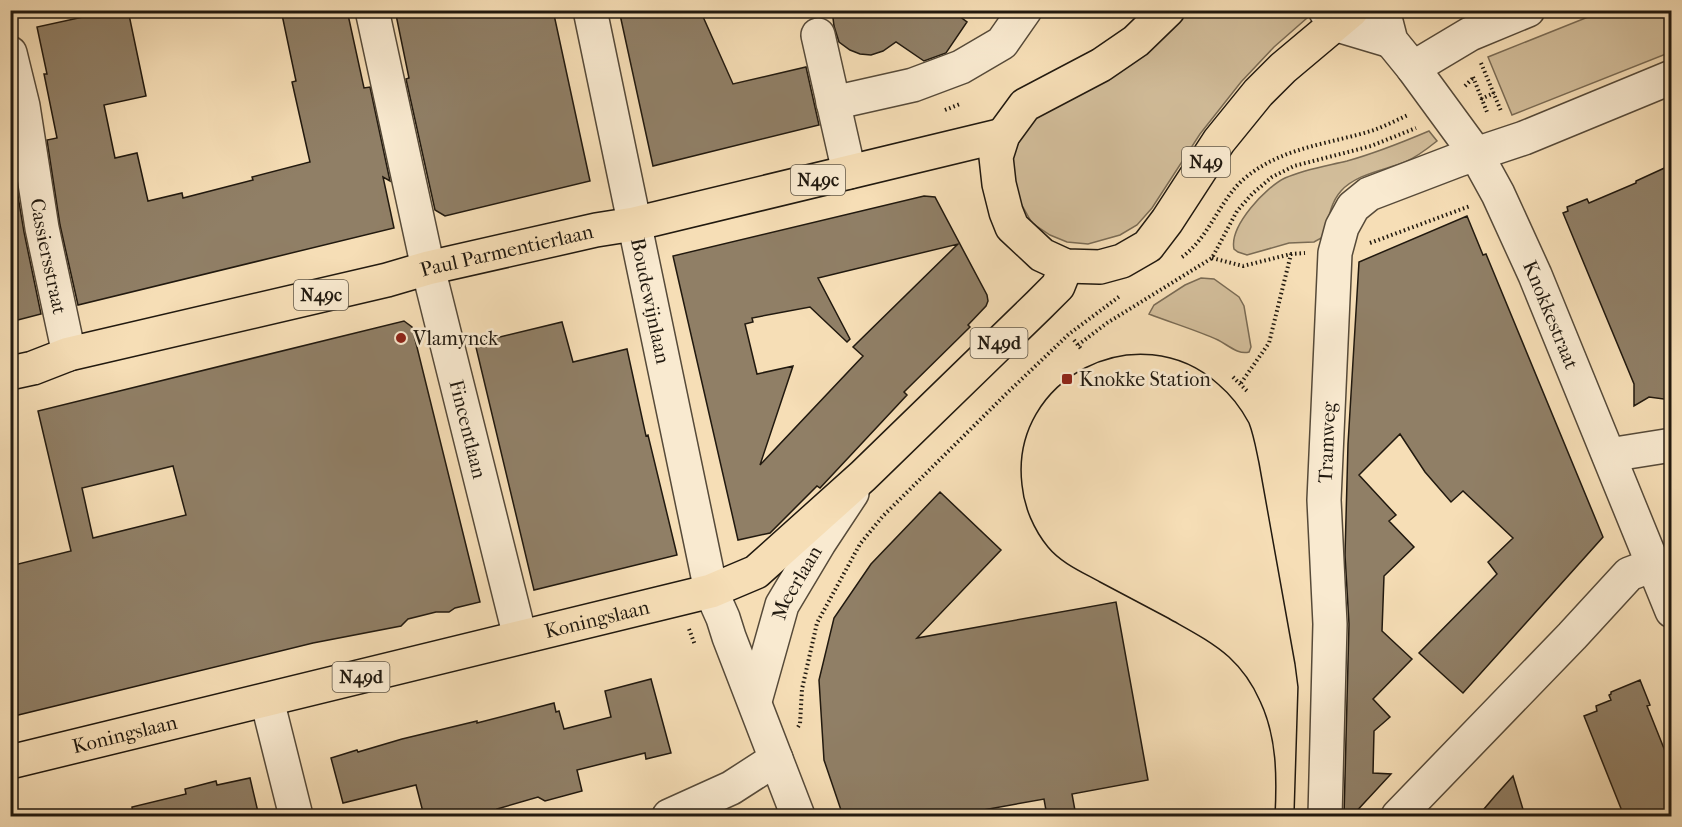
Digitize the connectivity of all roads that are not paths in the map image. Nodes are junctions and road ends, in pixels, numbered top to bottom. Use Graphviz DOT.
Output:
graph roads {
  1 [pos="372,10"];
  2 [pos="590,10"];
  3 [pos="1025,10"];
  4 [pos="1168,10"];
  5 [pos="1528,10"];
  6 [pos="1337,15"];
  7 [pos="1387,26"];
  8 [pos="818,35"];
  9 [pos="10,53"];
  10 [pos="1413,68"];
  11 [pos="1671,77"];
  12 [pos="833,103"];
  13 [pos="1003,135"];
  14 [pos="1476,154"];
  15 [pos="849,172"];
  16 [pos="634,224"];
  17 [pos="1066,266"];
  18 [pos="428,268"];
  19 [pos="69,354"];
  20 [pos="10,373"];
  21 [pos="1671,445"];
  22 [pos="1609,455"];
  23 [pos="863,476"];
  24 [pos="1653,565"];
  25 [pos="711,591"];
  26 [pos="1671,611"];
  27 [pos="520,637"];
  28 [pos="267,700"];
  29 [pos="754,701"];
  30 [pos="776,759"];
  31 [pos="10,762"];
  32 [pos="296,816"];
  33 [pos="669,816"];
  34 [pos="798,816"];
  35 [pos="1325,816"];
  36 [pos="1398,816"];
  1 -- 18 [label="street, Fincentlaan"];
  2 -- 16 [label="street, Boudewijnlaan"];
  3 -- 12 [label="street"];
  4 -- 13 [label="main road, N49"];
  5 -- 10 [label="street"];
  6 -- 7 [label="street, Knokkestraat"];
  6 -- 17 [label="main road, N49"];
  7 -- 10 [label="street, Knokkestraat"];
  8 -- 12 [label="street"];
  9 -- 19 [label="street, Cassiersstraat"];
  10 -- 14 [label="street, Knokkestraat"];
  11 -- 14 [label="street, Tramweg"];
  12 -- 15 [label="street"];
  13 -- 15 [label="main road, Paul Parmentierlaan / N49c"];
  13 -- 17 [label="main road, N49"];
  14 -- 22 [label="street, Knokkestraat"];
  14 -- 35 [label="street, Tramweg"];
  15 -- 16 [label="main road, Paul Parmentierlaan / N49c"];
  16 -- 18 [label="main road, Paul Parmentierlaan / N49c"];
  16 -- 25 [label="street, Boudewijnlaan"];
  17 -- 23 [label="main road, Koningslaan / N49d"];
  18 -- 19 [label="main road, Paul Parmentierlaan / N49c"];
  18 -- 27 [label="street, Fincentlaan"];
  19 -- 20 [label="main road, Paul Parmentierlaan / N49c"];
  21 -- 22 [label="street"];
  22 -- 24 [label="street, Knokkestraat"];
  23 -- 25 [label="main road, Koningslaan / N49d"];
  23 -- 29 [label="street, Meerlaan"];
  24 -- 26 [label="street, Knokkestraat"];
  24 -- 36 [label="street"];
  25 -- 27 [label="main road, Koningslaan / N49d"];
  25 -- 29 [label="street"];
  27 -- 28 [label="main road, Koningslaan / N49d"];
  28 -- 31 [label="main road, Koningslaan / N49d"];
  28 -- 32 [label="street"];
  29 -- 30 [label="street"];
  30 -- 33 [label="street"];
  30 -- 34 [label="street"];
}
